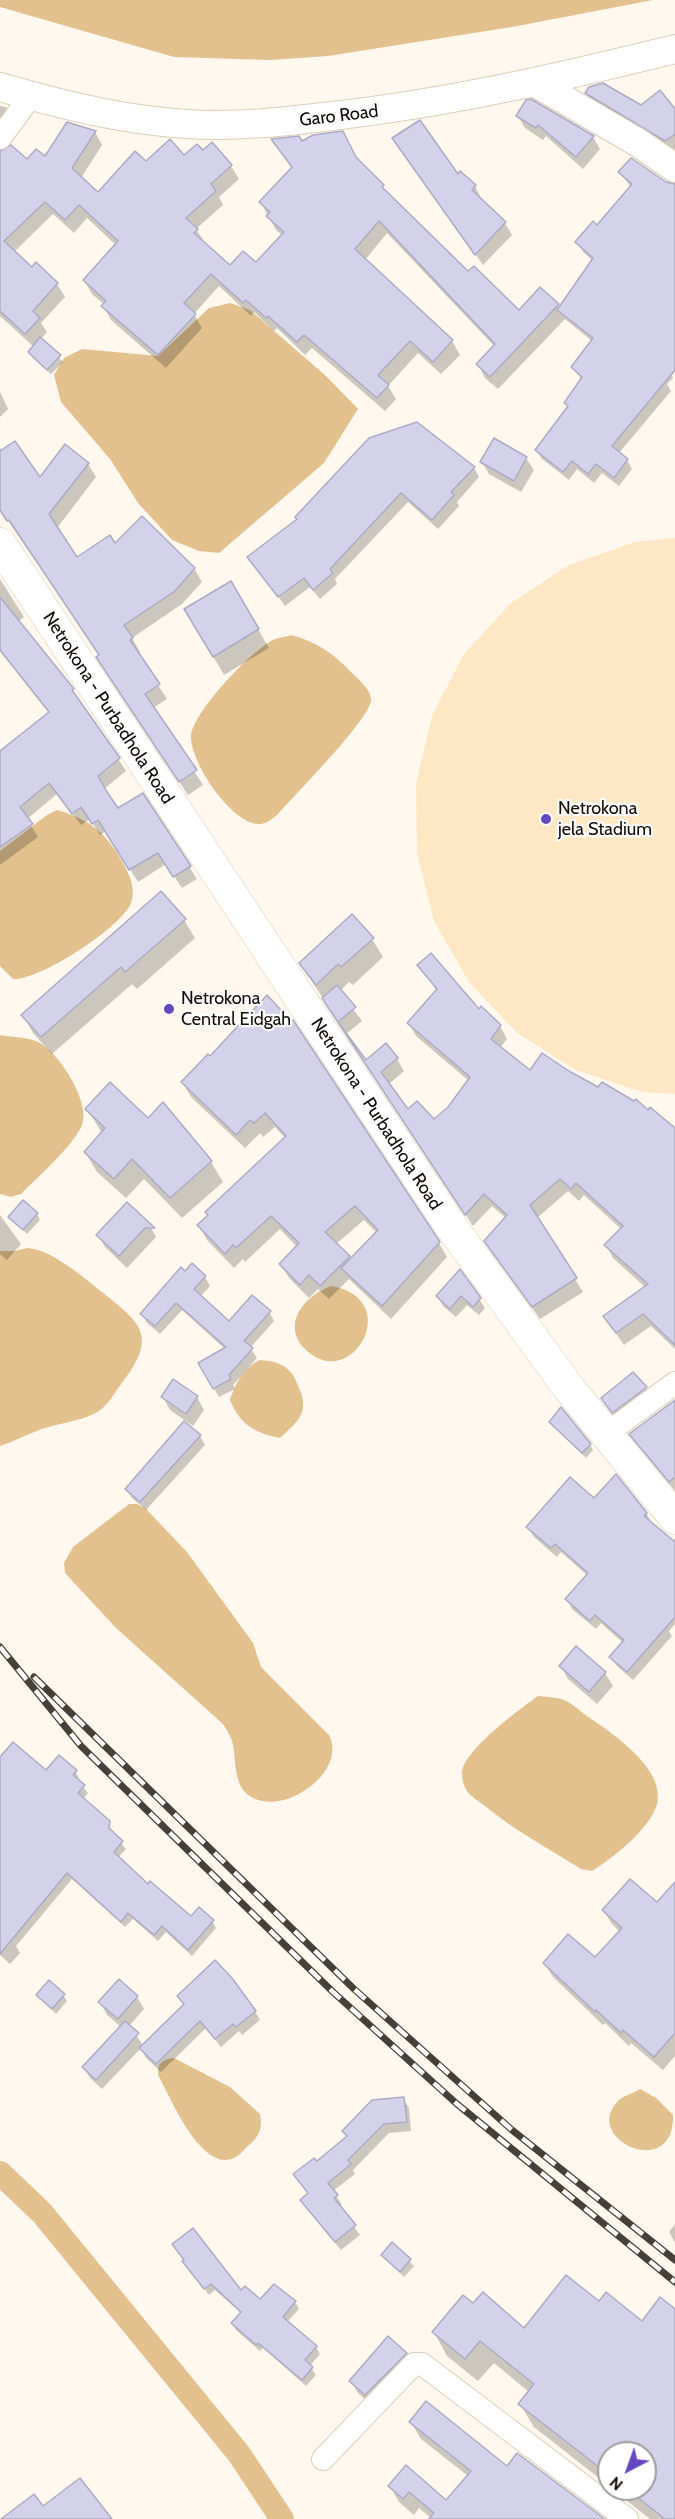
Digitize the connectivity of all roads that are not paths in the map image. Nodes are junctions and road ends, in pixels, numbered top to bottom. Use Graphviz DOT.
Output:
graph roads {
  1 [pos="675,49"];
  2 [pos="536,82"];
  3 [pos="0,87"];
  4 [pos="31,96"];
  5 [pos="0,138"];
  6 [pos="675,168"];
  7 [pos="0,544"];
  8 [pos="675,1383"];
  9 [pos="606,1434"];
  10 [pos="675,1518"];
  11 [pos="323,2459"];
  12 [pos="627,2519"];
  1 -- 2 [label="street, Garo Road"];
  2 -- 4 [label="street, Garo Road"];
  2 -- 6 [label="street"];
  3 -- 4 [label="street, Garo Road"];
  4 -- 5 [label="street"];
  7 -- 9 [label="main road, Netrokona - Purbadhola Road"];
  8 -- 9 [label="street"];
  9 -- 10 [label="main road, Netrokona - Purbadhola Road"];
  11 -- 12 [label="street"];
}
